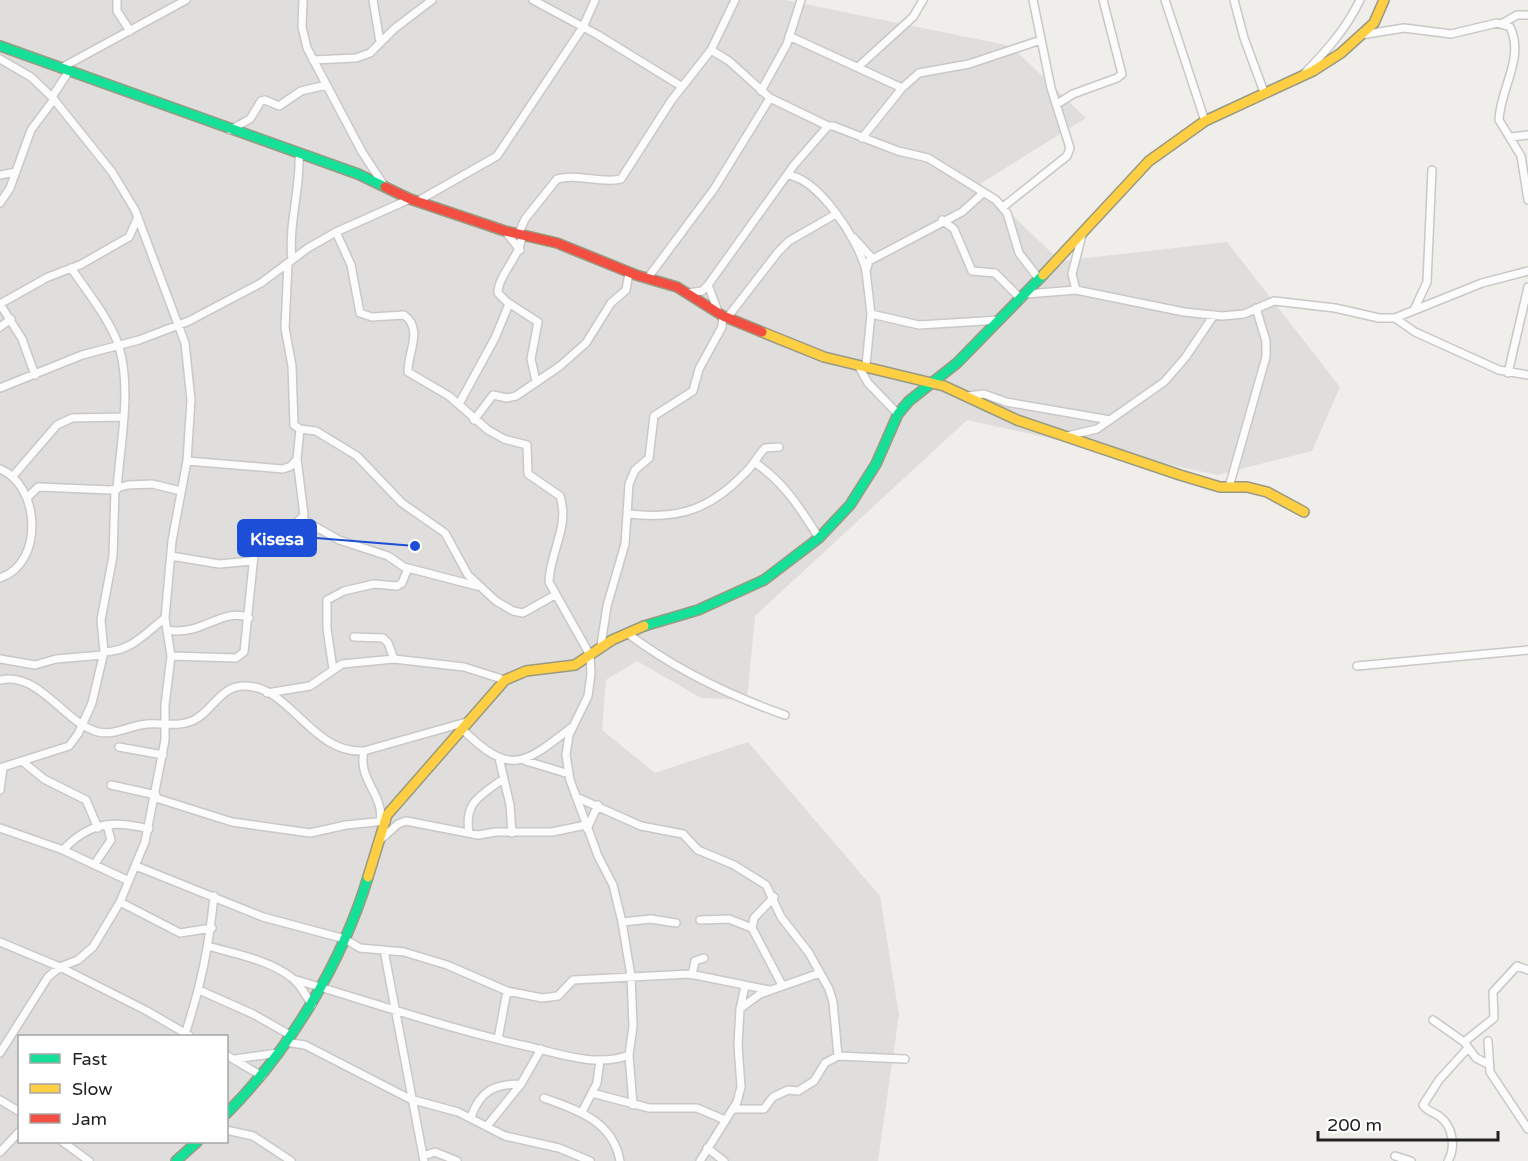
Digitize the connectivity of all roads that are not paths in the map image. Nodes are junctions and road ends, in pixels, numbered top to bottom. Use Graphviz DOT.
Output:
graph roads {
  1 [pos="117,0"];
  2 [pos="186,0"];
  3 [pos="303,0"];
  4 [pos="373,0"];
  5 [pos="432,0"];
  6 [pos="533,0"];
  7 [pos="595,0"];
  8 [pos="735,0"];
  9 [pos="801,0"];
  10 [pos="923,0"];
  11 [pos="1033,0"];
  12 [pos="1103,0"];
  13 [pos="1166,0"];
  14 [pos="1234,0"];
  15 [pos="1360,0"];
  16 [pos="1383,0"];
  17 [pos="1528,15"];
  18 [pos="1503,23"];
  19 [pos="583,27"];
  20 [pos="130,31"];
  21 [pos="1361,34"];
  22 [pos="789,36"];
  23 [pos="1041,40"];
  24 [pos="380,42"];
  25 [pos="0,46"];
  26 [pos="711,50"];
  27 [pos="0,59"];
  28 [pos="313,60"];
  29 [pos="858,67"];
  30 [pos="65,70"];
  31 [pos="1303,75"];
  32 [pos="326,85"];
  33 [pos="681,86"];
  34 [pos="902,88"];
  35 [pos="762,91"];
  36 [pos="1264,92"];
  37 [pos="53,98"];
  38 [pos="770,98"];
  39 [pos="1057,104"];
  40 [pos="1205,121"];
  41 [pos="828,126"];
  42 [pos="230,130"];
  43 [pos="1528,135"];
  44 [pos="1511,137"];
  45 [pos="862,138"];
  46 [pos="299,153"];
  47 [pos="369,164"];
  48 [pos="794,165"];
  49 [pos="1432,170"];
  50 [pos="16,172"];
  51 [pos="358,174"];
  52 [pos="0,175"];
  53 [pos="787,175"];
  54 [pos="797,176"];
  55 [pos="389,189"];
  56 [pos="983,193"];
  57 [pos="414,200"];
  58 [pos="1528,200"];
  59 [pos="0,203"];
  60 [pos="394,206"];
  61 [pos="1003,207"];
  62 [pos="836,214"];
  63 [pos="138,217"];
  64 [pos="942,220"];
  65 [pos="505,231"];
  66 [pos="848,231"];
  67 [pos="336,232"];
  68 [pos="520,235"];
  69 [pos="1082,235"];
  70 [pos="520,250"];
  71 [pos="872,258"];
  72 [pos="290,262"];
  73 [pos="80,265"];
  74 [pos="71,268"];
  75 [pos="866,271"];
  76 [pos="1528,271"];
  77 [pos="629,273"];
  78 [pos="76,276"];
  79 [pos="647,279"];
  80 [pos="1040,279"];
  81 [pos="708,285"];
  82 [pos="1528,287"];
  83 [pos="1076,290"];
  84 [pos="687,293"];
  85 [pos="1024,297"];
  86 [pos="0,304"];
  87 [pos="509,304"];
  88 [pos="1256,309"];
  89 [pos="1412,311"];
  90 [pos="871,314"];
  91 [pos="1214,315"];
  92 [pos="1395,318"];
  93 [pos="11,319"];
  94 [pos="725,319"];
  95 [pos="1000,320"];
  96 [pos="180,325"];
  97 [pos="0,327"];
  98 [pos="1408,327"];
  99 [pos="118,345"];
  100 [pos="862,365"];
  101 [pos="1508,373"];
  102 [pos="35,375"];
  103 [pos="1528,375"];
  104 [pos="536,381"];
  105 [pos="933,382"];
  106 [pos="0,388"];
  107 [pos="967,396"];
  108 [pos="459,404"];
  109 [pos="898,414"];
  110 [pos="122,417"];
  111 [pos="474,420"];
  112 [pos="1110,420"];
  113 [pos="300,429"];
  114 [pos="1067,436"];
  115 [pos="779,447"];
  116 [pos="297,459"];
  117 [pos="187,461"];
  118 [pos="754,462"];
  119 [pos="0,469"];
  120 [pos="13,476"];
  121 [pos="22,484"];
  122 [pos="38,487"];
  123 [pos="1229,487"];
  124 [pos="116,490"];
  125 [pos="181,491"];
  126 [pos="27,498"];
  127 [pos="1304,512"];
  128 [pos="629,514"];
  129 [pos="302,519"];
  130 [pos="819,538"];
  131 [pos="171,556"];
  132 [pos="252,561"];
  133 [pos="408,568"];
  134 [pos="0,578"];
  135 [pos="477,586"];
  136 [pos="555,595"];
  137 [pos="165,618"];
  138 [pos="249,618"];
  139 [pos="167,630"];
  140 [pos="627,633"];
  141 [pos="354,637"];
  142 [pos="601,645"];
  143 [pos="1528,650"];
  144 [pos="103,653"];
  145 [pos="171,656"];
  146 [pos="590,656"];
  147 [pos="0,659"];
  148 [pos="394,659"];
  149 [pos="1357,666"];
  150 [pos="333,669"];
  151 [pos="0,680"];
  152 [pos="505,680"];
  153 [pos="267,693"];
  154 [pos="785,715"];
  155 [pos="471,721"];
  156 [pos="82,724"];
  157 [pos="165,726"];
  158 [pos="573,727"];
  159 [pos="94,730"];
  160 [pos="464,730"];
  161 [pos="78,734"];
  162 [pos="119,747"];
  163 [pos="364,752"];
  164 [pos="163,755"];
  165 [pos="500,758"];
  166 [pos="523,760"];
  167 [pos="22,761"];
  168 [pos="1,768"];
  169 [pos="569,774"];
  170 [pos="503,779"];
  171 [pos="111,785"];
  172 [pos="0,790"];
  173 [pos="156,796"];
  174 [pos="576,797"];
  175 [pos="598,806"];
  176 [pos="383,821"];
  177 [pos="107,825"];
  178 [pos="586,827"];
  179 [pos="0,828"];
  180 [pos="98,828"];
  181 [pos="148,829"];
  182 [pos="469,833"];
  183 [pos="512,833"];
  184 [pos="380,840"];
  185 [pos="63,850"];
  186 [pos="94,865"];
  187 [pos="136,866"];
  188 [pos="129,881"];
  189 [pos="214,896"];
  190 [pos="774,897"];
  191 [pos="120,902"];
  192 [pos="754,918"];
  193 [pos="700,920"];
  194 [pos="622,922"];
  195 [pos="676,923"];
  196 [pos="743,923"];
  197 [pos="212,928"];
  198 [pos="752,928"];
  199 [pos="345,939"];
  200 [pos="0,942"];
  201 [pos="208,946"];
  202 [pos="384,950"];
  203 [pos="704,958"];
  204 [pos="60,967"];
  205 [pos="1528,970"];
  206 [pos="820,973"];
  207 [pos="692,975"];
  208 [pos="631,976"];
  209 [pos="293,979"];
  210 [pos="782,985"];
  211 [pos="745,986"];
  212 [pos="322,987"];
  213 [pos="199,990"];
  214 [pos="769,990"];
  215 [pos="507,991"];
  216 [pos="312,1005"];
  217 [pos="740,1009"];
  218 [pos="395,1012"];
  219 [pos="1433,1020"];
  220 [pos="188,1035"];
  221 [pos="290,1036"];
  222 [pos="498,1039"];
  223 [pos="1488,1041"];
  224 [pos="299,1043"];
  225 [pos="1466,1045"];
  226 [pos="541,1049"];
  227 [pos="0,1053"];
  228 [pos="278,1053"];
  229 [pos="629,1055"];
  230 [pos="228,1056"];
  231 [pos="838,1056"];
  232 [pos="235,1059"];
  233 [pos="904,1059"];
  234 [pos="600,1060"];
  235 [pos="1488,1064"];
  236 [pos="262,1076"];
  237 [pos="521,1084"];
  238 [pos="592,1093"];
  239 [pos="544,1098"];
  240 [pos="0,1100"];
  241 [pos="415,1101"];
  242 [pos="475,1104"];
  243 [pos="633,1105"];
  244 [pos="735,1109"];
  245 [pos="18,1111"];
  246 [pos="228,1112"];
  247 [pos="458,1112"];
  248 [pos="582,1112"];
  249 [pos="471,1117"];
  250 [pos="722,1119"];
  251 [pos="487,1126"];
  252 [pos="1528,1129"];
  253 [pos="228,1130"];
  254 [pos="18,1133"];
  255 [pos="64,1143"];
  256 [pos="196,1143"];
  257 [pos="707,1148"];
  258 [pos="0,1152"];
  259 [pos="571,1153"];
  260 [pos="1395,1156"];
  261 [pos="286,1159"];
  262 [pos="423,1159"];
  263 [pos="618,1160"];
  264 [pos="89,1161"];
  265 [pos="176,1161"];
  266 [pos="457,1161"];
  267 [pos="565,1161"];
  268 [pos="590,1161"];
  269 [pos="700,1161"];
  270 [pos="724,1161"];
  271 [pos="1412,1161"];
  272 [pos="1448,1161"];
  1 -- 20 [label="street"];
  2 -- 20 [label="street"];
  3 -- 28 [label="street"];
  4 -- 24 [label="street"];
  5 -- 24 [label="street"];
  6 -- 19 [label="street"];
  7 -- 19 [label="street"];
  8 -- 26 [label="street"];
  9 -- 22 [label="street"];
  10 -- 29 [label="street"];
  11 -- 23 [label="street"];
  12 -- 39 [label="street"];
  13 -- 40 [label="street"];
  14 -- 36 [label="street"];
  15 -- 31 [label="street"];
  16 -- 21 [label="street"];
  17 -- 18 [label="street"];
  18 -- 21 [label="street"];
  18 -- 44 [label="street"];
  19 -- 33 [label="street"];
  19 -- 57 [label="street"];
  20 -- 30 [label="street"];
  21 -- 31 [label="street"];
  22 -- 29 [label="street"];
  22 -- 35 [label="street"];
  23 -- 34 [label="street"];
  23 -- 39 [label="street"];
  24 -- 28 [label="street"];
  25 -- 30 [label="street"];
  26 -- 33 [label="street"];
  26 -- 35 [label="street"];
  27 -- 37 [label="street"];
  28 -- 32 [label="street"];
  29 -- 34 [label="street"];
  30 -- 37 [label="street"];
  30 -- 42 [label="street"];
  31 -- 36 [label="street"];
  32 -- 42 [label="street"];
  32 -- 47 [label="street"];
  33 -- 68 [label="street"];
  34 -- 45 [label="street"];
  35 -- 38 [label="street"];
  36 -- 40 [label="street"];
  37 -- 50 [label="street"];
  37 -- 63 [label="street"];
  38 -- 41 [label="street"];
  38 -- 79 [label="street"];
  39 -- 61 [label="street"];
  40 -- 69 [label="street"];
  41 -- 45 [label="street"];
  41 -- 48 [label="street"];
  42 -- 46 [label="street"];
  43 -- 44 [label="street"];
  44 -- 58 [label="street"];
  45 -- 56 [label="street"];
  46 -- 51 [label="street"];
  46 -- 72 [label="street"];
  47 -- 51 [label="street"];
  47 -- 55 [label="street"];
  48 -- 53 [label="street"];
  48 -- 54 [label="street"];
  49 -- 89 [label="street"];
  50 -- 52 [label="street"];
  50 -- 59 [label="street"];
  51 -- 55 [label="street"];
  53 -- 54 [label="street"];
  53 -- 81 [label="street"];
  54 -- 62 [label="street"];
  55 -- 57 [label="street"];
  55 -- 60 [label="street"];
  56 -- 61 [label="street"];
  56 -- 64 [label="street"];
  57 -- 60 [label="street"];
  57 -- 65 [label="street"];
  60 -- 67 [label="street"];
  61 -- 80 [label="street"];
  62 -- 66 [label="street"];
  62 -- 94 [label="street"];
  63 -- 73 [label="street"];
  63 -- 96 [label="street"];
  64 -- 71 [label="street"];
  64 -- 85 [label="street"];
  65 -- 68 [label="street"];
  65 -- 70 [label="street"];
  66 -- 71 [label="street"];
  66 -- 75 [label="street"];
  67 -- 72 [label="street"];
  67 -- 108 [label="street"];
  68 -- 70 [label="street"];
  68 -- 77 [label="street"];
  69 -- 80 [label="street"];
  69 -- 83 [label="street"];
  70 -- 87 [label="street"];
  71 -- 75 [label="street"];
  72 -- 96 [label="street"];
  72 -- 113 [label="street"];
  73 -- 74 [label="street"];
  73 -- 78 [label="street"];
  74 -- 78 [label="street"];
  74 -- 86 [label="street"];
  75 -- 90 [label="street"];
  76 -- 89 [label="street"];
  77 -- 79 [label="street"];
  77 -- 104 [label="street"];
  78 -- 99 [label="street"];
  79 -- 84 [label="street"];
  80 -- 85 [label="street"];
  81 -- 84 [label="street"];
  81 -- 94 [label="street"];
  82 -- 101 [label="street"];
  83 -- 85 [label="street"];
  83 -- 91 [label="street"];
  84 -- 94 [label="street"];
  85 -- 95 [label="street"];
  86 -- 93 [label="street"];
  87 -- 104 [label="street"];
  87 -- 108 [label="street"];
  88 -- 91 [label="street"];
  88 -- 92 [label="street"];
  88 -- 123 [label="street"];
  89 -- 92 [label="street"];
  89 -- 98 [label="street"];
  90 -- 95 [label="street"];
  90 -- 100 [label="street"];
  91 -- 112 [label="street"];
  92 -- 98 [label="street"];
  93 -- 97 [label="street"];
  93 -- 102 [label="street"];
  94 -- 100 [label="street"];
  94 -- 128 [label="street"];
  95 -- 105 [label="street"];
  96 -- 99 [label="street"];
  96 -- 117 [label="street"];
  98 -- 101 [label="street"];
  99 -- 102 [label="street"];
  99 -- 110 [label="street"];
  100 -- 105 [label="street"];
  100 -- 109 [label="street"];
  101 -- 103 [label="street"];
  102 -- 106 [label="street"];
  104 -- 111 [label="street"];
  105 -- 107 [label="street"];
  105 -- 109 [label="street"];
  107 -- 112 [label="street"];
  107 -- 114 [label="street"];
  108 -- 111 [label="street"];
  109 -- 130 [label="street"];
  110 -- 120 [label="street"];
  110 -- 124 [label="street"];
  111 -- 136 [label="street"];
  112 -- 114 [label="street"];
  113 -- 116 [label="street"];
  113 -- 135 [label="street"];
  114 -- 123 [label="street"];
  115 -- 118 [label="street"];
  116 -- 117 [label="street"];
  116 -- 129 [label="street"];
  117 -- 125 [label="street"];
  118 -- 128 [label="street"];
  118 -- 130 [label="street"];
  119 -- 120 [label="street"];
  120 -- 121 [label="street"];
  121 -- 122 [label="street"];
  121 -- 126 [label="street"];
  122 -- 124 [label="street"];
  122 -- 126 [label="street"];
  123 -- 127 [label="street"];
  124 -- 125 [label="street"];
  124 -- 144 [label="street"];
  125 -- 131 [label="street"];
  126 -- 134 [label="street"];
  128 -- 142 [label="street"];
  129 -- 132 [label="street"];
  129 -- 133 [label="street"];
  130 -- 140 [label="street"];
  131 -- 132 [label="street"];
  131 -- 137 [label="street"];
  132 -- 138 [label="street"];
  133 -- 135 [label="street"];
  133 -- 150 [label="street"];
  135 -- 136 [label="street"];
  136 -- 146 [label="street"];
  137 -- 139 [label="street"];
  137 -- 144 [label="street"];
  138 -- 139 [label="street"];
  138 -- 145 [label="street"];
  139 -- 145 [label="street"];
  140 -- 142 [label="street"];
  140 -- 154 [label="street"];
  141 -- 148 [label="street"];
  142 -- 146 [label="street"];
  143 -- 149 [label="street"];
  144 -- 147 [label="street"];
  144 -- 156 [label="street"];
  145 -- 157 [label="street"];
  146 -- 152 [label="street"];
  146 -- 158 [label="street"];
  148 -- 150 [label="street"];
  148 -- 152 [label="street"];
  150 -- 153 [label="street"];
  151 -- 156 [label="street"];
  152 -- 155 [label="street"];
  153 -- 157 [label="street"];
  153 -- 163 [label="street"];
  155 -- 160 [label="street"];
  155 -- 163 [label="street"];
  156 -- 159 [label="street"];
  156 -- 161 [label="street"];
  157 -- 159 [label="street"];
  157 -- 164 [label="street"];
  158 -- 166 [label="street"];
  158 -- 169 [label="street"];
  159 -- 161 [label="street"];
  160 -- 165 [label="street"];
  160 -- 176 [label="street"];
  161 -- 167 [label="street"];
  162 -- 164 [label="street"];
  163 -- 176 [label="street"];
  164 -- 173 [label="street"];
  165 -- 166 [label="street"];
  165 -- 170 [label="street"];
  166 -- 169 [label="street"];
  167 -- 168 [label="street"];
  167 -- 180 [label="street"];
  168 -- 172 [label="street"];
  169 -- 174 [label="street"];
  170 -- 182 [label="street"];
  170 -- 183 [label="street"];
  171 -- 173 [label="street"];
  173 -- 176 [label="street"];
  173 -- 181 [label="street"];
  174 -- 175 [label="street"];
  174 -- 178 [label="street"];
  175 -- 178 [label="street"];
  175 -- 190 [label="street"];
  176 -- 184 [label="street"];
  177 -- 180 [label="street"];
  177 -- 181 [label="street"];
  177 -- 186 [label="street"];
  178 -- 183 [label="street"];
  178 -- 194 [label="street"];
  179 -- 185 [label="street"];
  180 -- 185 [label="street"];
  181 -- 187 [label="street"];
  182 -- 183 [label="street"];
  182 -- 184 [label="street"];
  184 -- 199 [label="street"];
  185 -- 186 [label="street"];
  186 -- 188 [label="street"];
  187 -- 188 [label="street"];
  187 -- 189 [label="street"];
  188 -- 191 [label="street"];
  189 -- 197 [label="street"];
  189 -- 199 [label="street"];
  190 -- 192 [label="street"];
  190 -- 206 [label="street"];
  191 -- 197 [label="street"];
  191 -- 204 [label="street"];
  192 -- 196 [label="street"];
  192 -- 198 [label="street"];
  193 -- 196 [label="street"];
  194 -- 195 [label="street"];
  194 -- 208 [label="street"];
  196 -- 198 [label="street"];
  197 -- 201 [label="street"];
  198 -- 210 [label="street"];
  199 -- 202 [label="street"];
  199 -- 212 [label="street"];
  200 -- 204 [label="street"];
  201 -- 209 [label="street"];
  201 -- 213 [label="street"];
  202 -- 215 [label="street"];
  202 -- 218 [label="street"];
  203 -- 207 [label="street"];
  204 -- 220 [label="street"];
  204 -- 227 [label="street"];
  205 -- 225 [label="street"];
  206 -- 210 [label="street"];
  206 -- 231 [label="street"];
  207 -- 208 [label="street"];
  207 -- 211 [label="street"];
  208 -- 215 [label="street"];
  208 -- 229 [label="street"];
  209 -- 212 [label="street"];
  209 -- 216 [label="street"];
  210 -- 214 [label="street"];
  211 -- 214 [label="street"];
  211 -- 217 [label="street"];
  212 -- 216 [label="street"];
  212 -- 218 [label="street"];
  213 -- 220 [label="street"];
  213 -- 221 [label="street"];
  214 -- 217 [label="street"];
  215 -- 222 [label="street"];
  216 -- 221 [label="street"];
  217 -- 244 [label="street"];
  218 -- 222 [label="street"];
  218 -- 241 [label="street"];
  219 -- 225 [label="street"];
  221 -- 224 [label="street"];
  221 -- 224 [label="street"];
  221 -- 228 [label="street"];
  222 -- 226 [label="street"];
  223 -- 235 [label="street"];
  224 -- 241 [label="street"];
  225 -- 235 [label="street"];
  225 -- 272 [label="street"];
  226 -- 234 [label="street"];
  226 -- 237 [label="street"];
  228 -- 232 [label="street"];
  228 -- 236 [label="street"];
  229 -- 234 [label="street"];
  229 -- 243 [label="street"];
  230 -- 232 [label="street"];
  231 -- 233 [label="street"];
  231 -- 244 [label="street"];
  232 -- 236 [label="street"];
  234 -- 238 [label="street"];
  235 -- 252 [label="street"];
  236 -- 246 [label="street"];
  237 -- 242 [label="street"];
  237 -- 251 [label="street"];
  238 -- 243 [label="street"];
  238 -- 248 [label="street"];
  239 -- 248 [label="street"];
  240 -- 245 [label="street"];
  241 -- 247 [label="street"];
  241 -- 262 [label="street"];
  242 -- 247 [label="street"];
  242 -- 249 [label="street"];
  243 -- 250 [label="street"];
  244 -- 250 [label="street"];
  247 -- 249 [label="street"];
  248 -- 263 [label="street"];
  249 -- 251 [label="street"];
  250 -- 257 [label="street"];
  251 -- 259 [label="street"];
  253 -- 261 [label="street"];
  254 -- 258 [label="street"];
  255 -- 264 [label="street"];
  256 -- 265 [label="street"];
  257 -- 269 [label="street"];
  257 -- 270 [label="street"];
  259 -- 267 [label="street"];
  259 -- 268 [label="street"];
  260 -- 271 [label="street"];
  262 -- 266 [label="street"];
}
